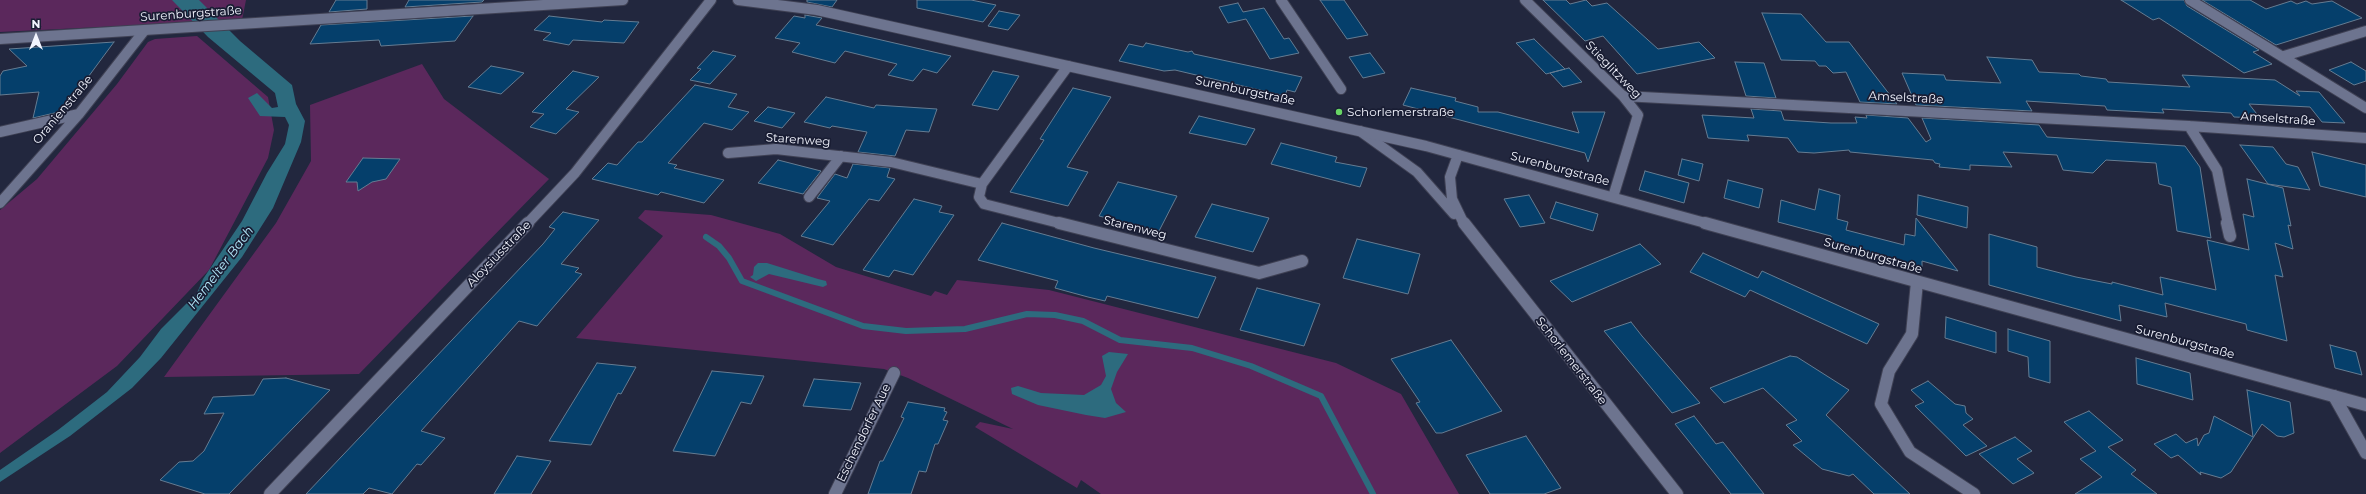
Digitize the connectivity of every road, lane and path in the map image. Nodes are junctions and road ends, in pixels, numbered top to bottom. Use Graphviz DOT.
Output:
graph roads {
  1 [pos="623,0"];
  2 [pos="711,0"];
  3 [pos="738,0"];
  4 [pos="1281,0"];
  5 [pos="1525,0"];
  6 [pos="2190,0"];
  7 [pos="144,31"];
  8 [pos="2366,31"];
  9 [pos="0,39"];
  10 [pos="2284,56"];
  11 [pos="1068,66"];
  12 [pos="1340,89"];
  13 [pos="1623,96"];
  14 [pos="2366,108"];
  15 [pos="79,114"];
  16 [pos="2189,126"];
  17 [pos="1360,130"];
  18 [pos="0,132"];
  19 [pos="2366,138"];
  20 [pos="728,153"];
  21 [pos="1458,155"];
  22 [pos="841,156"];
  23 [pos="982,184"];
  24 [pos="809,197"];
  25 [pos="1613,197"];
  26 [pos="0,203"];
  27 [pos="1466,227"];
  28 [pos="2230,236"];
  29 [pos="1302,261"];
  30 [pos="1918,282"];
  31 [pos="894,373"];
  32 [pos="2334,396"];
  33 [pos="2366,405"];
  34 [pos="2366,452"];
  35 [pos="270,494"];
  36 [pos="835,494"];
  37 [pos="1677,494"];
  38 [pos="1974,494"];
  1 -- 7 [label="street, Surenburgstraße"];
  2 -- 35 [label="street, Aloysiusstraße"];
  3 -- 11 [label="street, Surenburgstraße"];
  4 -- 12 [label="street"];
  5 -- 13 [label="street, Stieglitzweg"];
  6 -- 10 [label="street"];
  7 -- 9 [label="street, Surenburgstraße"];
  7 -- 15 [label="street, Oranienstraße"];
  8 -- 10 [label="street"];
  10 -- 14 [label="street"];
  11 -- 17 [label="street, Surenburgstraße"];
  11 -- 23 [label="street"];
  13 -- 16 [label="street, Amselstraße"];
  13 -- 25 [label="street, Stieglitzweg"];
  15 -- 18 [label="street"];
  15 -- 26 [label="street, Oranienstraße"];
  16 -- 19 [label="street, Amselstraße"];
  16 -- 28 [label="street"];
  17 -- 21 [label="street, Surenburgstraße"];
  17 -- 27 [label="street, Schorlemerstraße"];
  20 -- 22 [label="street, Starenweg"];
  21 -- 25 [label="street, Surenburgstraße"];
  21 -- 27 [label="street, Schorlemerstraße"];
  22 -- 23 [label="street, Starenweg"];
  22 -- 24 [label="street, Starenweg"];
  23 -- 29 [label="street, Starenweg"];
  25 -- 30 [label="street, Surenburgstraße"];
  27 -- 37 [label="street, Schorlemerstraße"];
  30 -- 32 [label="street, Surenburgstraße"];
  30 -- 38 [label="street"];
  31 -- 36 [label="street, Eschendorfer Aue"];
  32 -- 33 [label="street, Surenburgstraße"];
  32 -- 34 [label="street"];
}
